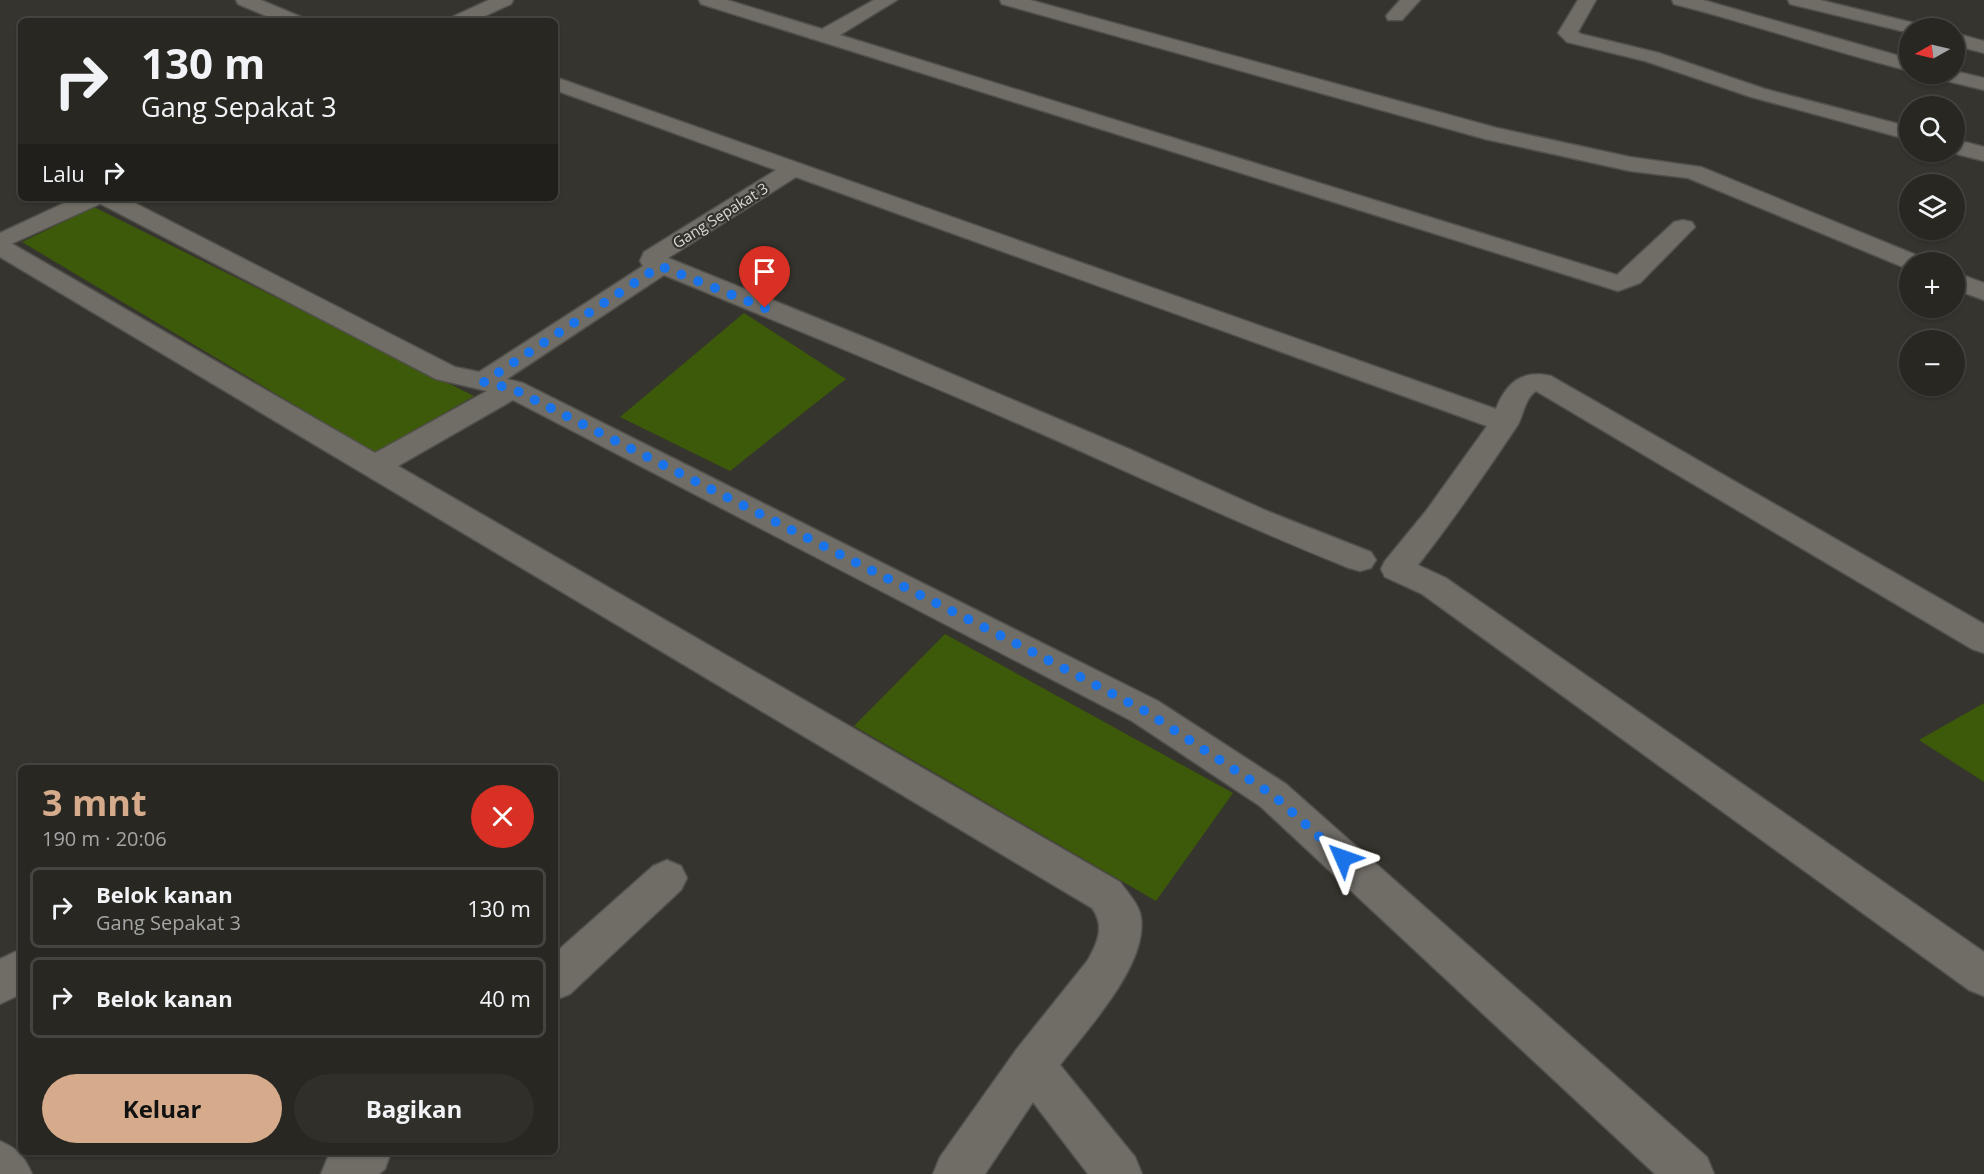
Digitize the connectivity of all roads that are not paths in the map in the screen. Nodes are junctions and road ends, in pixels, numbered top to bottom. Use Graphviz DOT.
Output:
graph roads {
  1 [pos="245,0"];
  2 [pos="504,0"];
  3 [pos="708,0"];
  4 [pos="888,0"];
  5 [pos="1009,0"];
  6 [pos="1411,0"];
  7 [pos="1587,0"];
  8 [pos="1681,0"];
  9 [pos="1764,0"];
  10 [pos="1797,0"];
  11 [pos="1395,16"];
  12 [pos="287,18"];
  13 [pos="465,18"];
  14 [pos="1755,19"];
  15 [pos="1899,25"];
  16 [pos="824,36"];
  17 [pos="1965,42"];
  18 [pos="1984,47"];
  19 [pos="1899,62"];
  20 [pos="1965,79"];
  21 [pos="558,84"];
  22 [pos="1984,84"];
  23 [pos="1899,131"];
  24 [pos="1965,149"];
  25 [pos="1984,154"];
  26 [pos="795,168"];
  27 [pos="88,201"];
  28 [pos="113,201"];
  29 [pos="1683,227"];
  30 [pos="0,242"];
  31 [pos="0,247"];
  32 [pos="1899,257"];
  33 [pos="660,266"];
  34 [pos="1965,284"];
  35 [pos="1984,292"];
  36 [pos="498,386"];
  37 [pos="1505,422"];
  38 [pos="375,466"];
  39 [pos="1360,560"];
  40 [pos="1984,640"];
  41 [pos="667,878"];
  42 [pos="18,971"];
  43 [pos="1984,976"];
  44 [pos="558,977"];
  45 [pos="0,984"];
  46 [pos="1032,1065"];
  47 [pos="366,1155"];
  48 [pos="0,1165"];
  49 [pos="8,1174"];
  50 [pos="345,1174"];
  51 [pos="957,1174"];
  52 [pos="1118,1174"];
  53 [pos="1690,1174"];
  1 -- 12 [label="street"];
  2 -- 13 [label="street"];
  3 -- 16 [label="street"];
  4 -- 16 [label="street"];
  5 -- 32 [label="street"];
  6 -- 11 [label="street"];
  7 -- 23 [label="street"];
  8 -- 14 [label="street"];
  9 -- 14 [label="street"];
  10 -- 15 [label="street"];
  14 -- 19 [label="street"];
  16 -- 29 [label="street"];
  17 -- 18 [label="street"];
  20 -- 22 [label="street"];
  21 -- 26 [label="street"];
  24 -- 25 [label="street"];
  26 -- 33 [label="street, Gang Sepakat 3"];
  26 -- 37 [label="street"];
  27 -- 30 [label="street"];
  28 -- 36 [label="street"];
  31 -- 38 [label="street"];
  33 -- 36 [label="street, Gang Sepakat 3"];
  33 -- 39 [label="street"];
  34 -- 35 [label="street"];
  36 -- 38 [label="street, Gang Sepakat 3"];
  36 -- 53 [label="street"];
  37 -- 40 [label="street"];
  37 -- 43 [label="street"];
  38 -- 46 [label="street"];
  41 -- 44 [label="street"];
  42 -- 45 [label="street"];
  46 -- 51 [label="street"];
  46 -- 52 [label="street"];
  47 -- 50 [label="street"];
  48 -- 49 [label="street"];
}
